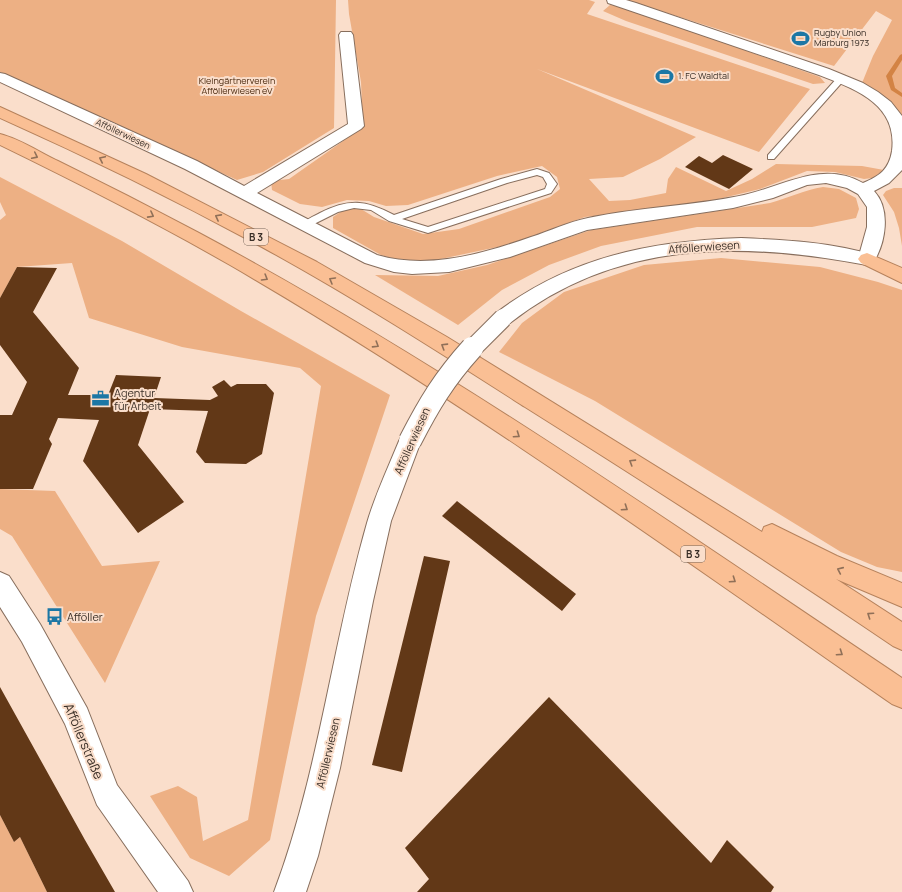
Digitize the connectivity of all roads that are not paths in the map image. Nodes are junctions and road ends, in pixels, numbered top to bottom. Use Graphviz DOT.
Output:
graph roads {
  1 [pos="613,0"];
  2 [pos="346,35"];
  3 [pos="0,76"];
  4 [pos="841,79"];
  5 [pos="0,112"];
  6 [pos="0,139"];
  7 [pos="771,156"];
  8 [pos="862,189"];
  9 [pos="245,193"];
  10 [pos="392,219"];
  11 [pos="306,225"];
  12 [pos="867,260"];
  13 [pos="902,270"];
  14 [pos="902,276"];
  15 [pos="689,497"];
  16 [pos="0,584"];
  17 [pos="902,594"];
  18 [pos="902,637"];
  19 [pos="902,694"];
  20 [pos="176,892"];
  21 [pos="290,892"];
  1 -- 4 [label="street"];
  2 -- 9 [label="street"];
  3 -- 9 [label="street, Afföllerwiesen"];
  4 -- 7 [label="lane"];
  4 -- 8 [label="street"];
  15 -- 5 [label="highway, B 3, one-way"];
  6 -- 19 [label="highway, B 3, one-way"];
  8 -- 11 [label="street, Afföllerwiesen"];
  8 -- 12 [label="street, Afföllerwiesen"];
  9 -- 11 [label="street, Afföllerwiesen"];
  10 -- 10 [label="lane"];
  10 -- 11 [label="lane"];
  12 -- 13 [label="highway"];
  12 -- 14 [label="highway"];
  12 -- 21 [label="street, Afföllerwiesen, bridge"];
  17 -- 15 [label="highway, one-way"];
  18 -- 15 [label="highway, B 3, one-way"];
  16 -- 20 [label="street, Afföllerstraße"];
}
